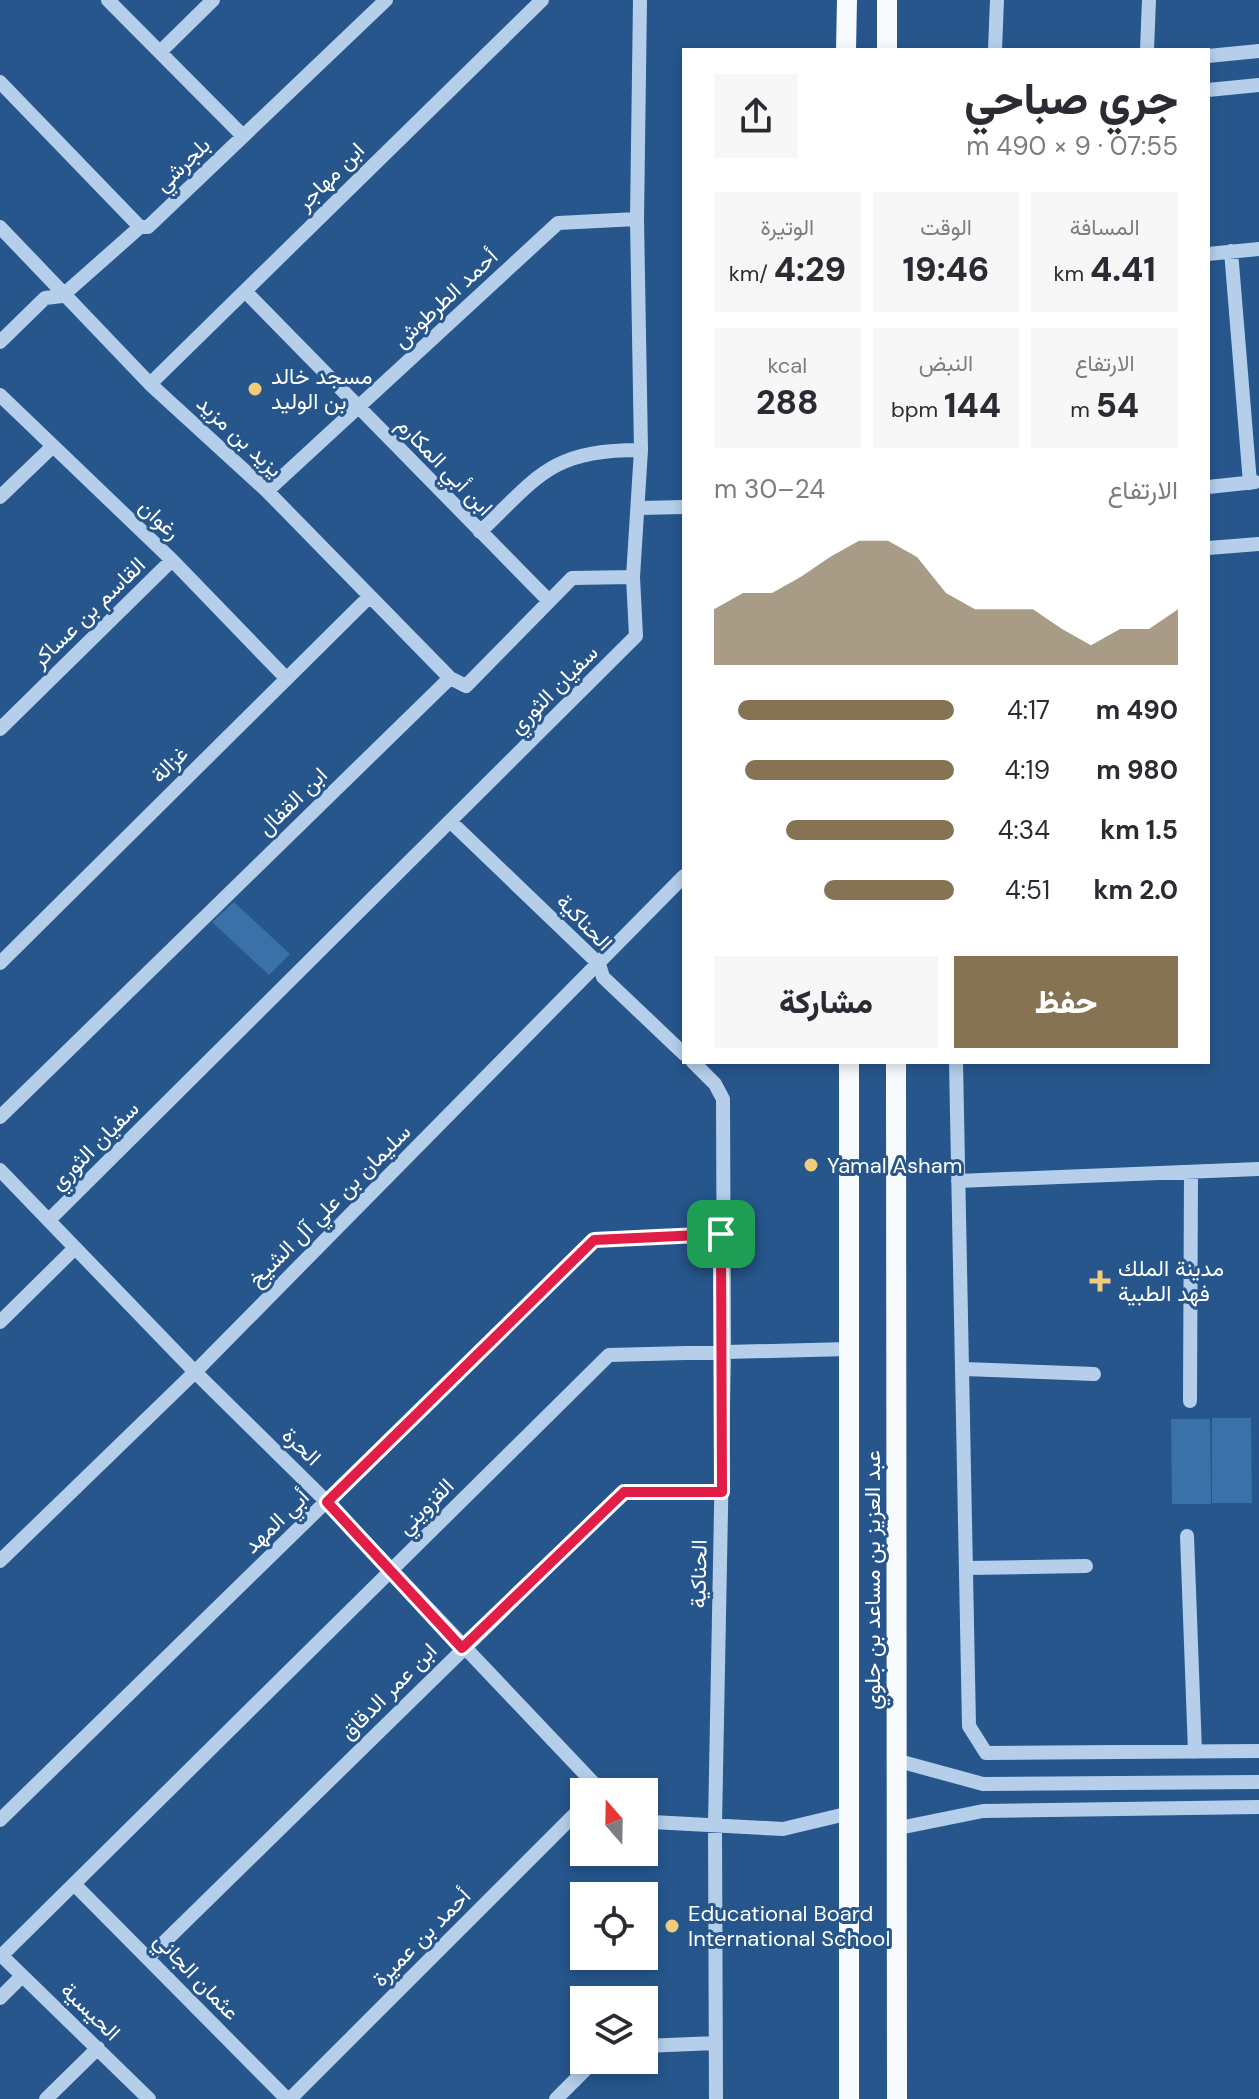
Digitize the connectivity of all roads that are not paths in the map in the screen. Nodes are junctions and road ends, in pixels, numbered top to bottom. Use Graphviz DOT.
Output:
graph roads {
  1 [pos="108,0"];
  2 [pos="213,0"];
  3 [pos="386,0"];
  4 [pos="542,0"];
  5 [pos="640,0"];
  6 [pos="847,0"];
  7 [pos="887,0"];
  8 [pos="997,0"];
  9 [pos="1149,0"];
  10 [pos="890,45"];
  11 [pos="846,48"];
  12 [pos="995,48"];
  13 [pos="1147,48"];
  14 [pos="1259,51"];
  15 [pos="160,52"];
  16 [pos="1210,56"];
  17 [pos="0,82"];
  18 [pos="1259,85"];
  19 [pos="1210,90"];
  20 [pos="243,136"];
  21 [pos="637,219"];
  22 [pos="0,227"];
  23 [pos="140,227"];
  24 [pos="1259,249"];
  25 [pos="1231,251"];
  26 [pos="1210,254"];
  27 [pos="246,292"];
  28 [pos="62,296"];
  29 [pos="0,342"];
  30 [pos="150,384"];
  31 [pos="0,395"];
  32 [pos="359,409"];
  33 [pos="51,448"];
  34 [pos="641,450"];
  35 [pos="1254,482"];
  36 [pos="1210,487"];
  37 [pos="267,491"];
  38 [pos="0,497"];
  39 [pos="682,507"];
  40 [pos="640,508"];
  41 [pos="480,532"];
  42 [pos="1259,544"];
  43 [pos="1210,548"];
  44 [pos="172,560"];
  45 [pos="633,577"];
  46 [pos="369,597"];
  47 [pos="548,600"];
  48 [pos="286,678"];
  49 [pos="450,678"];
  50 [pos="0,729"];
  51 [pos="452,823"];
  52 [pos="682,878"];
  53 [pos="0,963"];
  54 [pos="599,964"];
  55 [pos="682,1052"];
  56 [pos="695,1064"];
  57 [pos="849,1064"];
  58 [pos="896,1064"];
  59 [pos="956,1064"];
  60 [pos="0,1117"];
  61 [pos="1259,1169"];
  62 [pos="0,1170"];
  63 [pos="1191,1172"];
  64 [pos="958,1181"];
  65 [pos="49,1220"];
  66 [pos="721,1234"];
  67 [pos="75,1248"];
  68 [pos="0,1322"];
  69 [pos="848,1349"];
  70 [pos="724,1353"];
  71 [pos="964,1369"];
  72 [pos="195,1372"];
  73 [pos="1094,1374"];
  74 [pos="1190,1401"];
  75 [pos="722,1492"];
  76 [pos="327,1502"];
  77 [pos="1187,1536"];
  78 [pos="0,1561"];
  79 [pos="1086,1566"];
  80 [pos="966,1568"];
  81 [pos="391,1571"];
  82 [pos="462,1648"];
  83 [pos="1259,1751"];
  84 [pos="1195,1752"];
  85 [pos="895,1760"];
  86 [pos="587,1778"];
  87 [pos="1259,1782"];
  88 [pos="1259,1807"];
  89 [pos="850,1813"];
  90 [pos="570,1819"];
  91 [pos="0,1820"];
  92 [pos="658,1822"];
  93 [pos="715,1825"];
  94 [pos="894,1829"];
  95 [pos="75,1885"];
  96 [pos="1,1956"];
  97 [pos="149,1957"];
  98 [pos="22,1976"];
  99 [pos="2,1993"];
  100 [pos="716,2043"];
  101 [pos="658,2045"];
  102 [pos="98,2048"];
  103 [pos="581,2074"];
  104 [pos="46,2099"];
  105 [pos="149,2099"];
  106 [pos="288,2099"];
  107 [pos="556,2099"];
  108 [pos="716,2099"];
  109 [pos="849,2099"];
  110 [pos="897,2099"];
  1 -- 15 [label="street"];
  2 -- 15 [label="street"];
  3 -- 20 [label="street, بلجرشي"];
  4 -- 27 [label="street, ابن مهاجر"];
  5 -- 21 [label="street, سفيان الثوري"];
  6 -- 11 [label="main road"];
  7 -- 10 [label="main road"];
  8 -- 12 [label="street"];
  9 -- 13 [label="street"];
  14 -- 16 [label="street"];
  15 -- 20 [label="street"];
  17 -- 23 [label="street"];
  18 -- 19 [label="street"];
  20 -- 23 [label="street, بلجرشي"];
  21 -- 32 [label="street, أحمد الطرطوش"];
  21 -- 34 [label="street, سفيان الثوري"];
  22 -- 28 [label="street, يزيد بن مزيد"];
  23 -- 28 [label="street, بلجرشي"];
  24 -- 25 [label="street"];
  25 -- 26 [label="street"];
  25 -- 35 [label="street"];
  27 -- 30 [label="street, ابن مهاجر"];
  27 -- 32 [label="street, ابن أبي المكارم"];
  28 -- 29 [label="street, بلجرشي"];
  28 -- 30 [label="street, يزيد بن مزيد"];
  30 -- 37 [label="street, يزيد بن مزيد"];
  31 -- 33 [label="street, رغوان"];
  32 -- 37 [label="street, أحمد الطرطوش"];
  32 -- 41 [label="street, ابن أبي المكارم"];
  33 -- 38 [label="street"];
  33 -- 44 [label="street, رغوان"];
  34 -- 40 [label="street, سفيان الثوري"];
  34 -- 41 [label="street"];
  35 -- 36 [label="street"];
  37 -- 46 [label="street, يزيد بن مزيد"];
  39 -- 40 [label="street"];
  40 -- 45 [label="street, سفيان الثوري"];
  41 -- 47 [label="street, ابن أبي المكارم"];
  42 -- 43 [label="street"];
  44 -- 48 [label="street, رغوان"];
  44 -- 50 [label="street, القاسم بن عساكر"];
  45 -- 47 [label="street, ابن القفال"];
  45 -- 51 [label="street, سفيان الثوري"];
  46 -- 48 [label="street, غزالة"];
  46 -- 49 [label="street, يزيد بن مزيد"];
  47 -- 49 [label="street, ابن القفال"];
  48 -- 53 [label="street, غزالة"];
  49 -- 60 [label="street, ابن القفال"];
  51 -- 54 [label="street, الحناكية"];
  51 -- 65 [label="street, سفيان الثوري"];
  52 -- 54 [label="street, سليمان بن علي آل الشيخ"];
  54 -- 55 [label="street, الحناكية"];
  54 -- 72 [label="street, سليمان بن علي آل الشيخ"];
  56 -- 66 [label="street, الحناكية"];
  57 -- 69 [label="main road, عبد العزيز بن مساعد بن جلوي"];
  58 -- 85 [label="main road, عبد العزيز بن مساعد بن جلوي"];
  59 -- 64 [label="street"];
  61 -- 63 [label="street"];
  62 -- 65 [label="street, الحرة"];
  63 -- 64 [label="street"];
  63 -- 74 [label="street"];
  64 -- 71 [label="street"];
  65 -- 67 [label="street, الحرة"];
  66 -- 70 [label="street, الحناكية"];
  66 -- 76 [label="street, أبي المهد"];
  67 -- 68 [label="street"];
  67 -- 72 [label="street, الحرة"];
  69 -- 70 [label="street, القزويني"];
  69 -- 89 [label="main road, عبد العزيز بن مساعد بن جلوي"];
  70 -- 75 [label="street, الحناكية"];
  70 -- 81 [label="street, القزويني"];
  71 -- 73 [label="street"];
  71 -- 80 [label="street"];
  72 -- 76 [label="street, الحرة"];
  72 -- 78 [label="street, سليمان بن علي آل الشيخ"];
  75 -- 82 [label="street, ابن عمر الدقاق"];
  75 -- 93 [label="street, الحناكية"];
  76 -- 81 [label="street, الحرة"];
  76 -- 91 [label="street, أبي المهد"];
  77 -- 84 [label="street"];
  79 -- 80 [label="street"];
  80 -- 84 [label="street"];
  81 -- 82 [label="street, الحرة"];
  81 -- 95 [label="street, القزويني"];
  82 -- 86 [label="street, الحرة"];
  82 -- 97 [label="street, ابن عمر الدقاق"];
  83 -- 84 [label="street"];
  85 -- 87 [label="street"];
  85 -- 94 [label="main road, عبد العزيز بن مساعد بن جلوي"];
  88 -- 94 [label="street"];
  89 -- 93 [label="street"];
  89 -- 109 [label="main road, عبد العزيز بن مساعد بن جلوي"];
  90 -- 106 [label="street, أحمد بن عميرة"];
  92 -- 93 [label="street"];
  93 -- 100 [label="street, الحناكية"];
  94 -- 110 [label="main road, عبد العزيز بن مساعد بن جلوي"];
  95 -- 96 [label="street, القزويني"];
  95 -- 97 [label="street, عثمان الجاني"];
  96 -- 98 [label="street, الحيسية"];
  97 -- 106 [label="street, عثمان الجاني"];
  98 -- 99 [label="street"];
  98 -- 102 [label="street, الحيسية"];
  100 -- 101 [label="street"];
  100 -- 108 [label="street, الحناكية"];
  102 -- 104 [label="street"];
  102 -- 105 [label="street, الحيسية"];
  103 -- 107 [label="street"];
}
